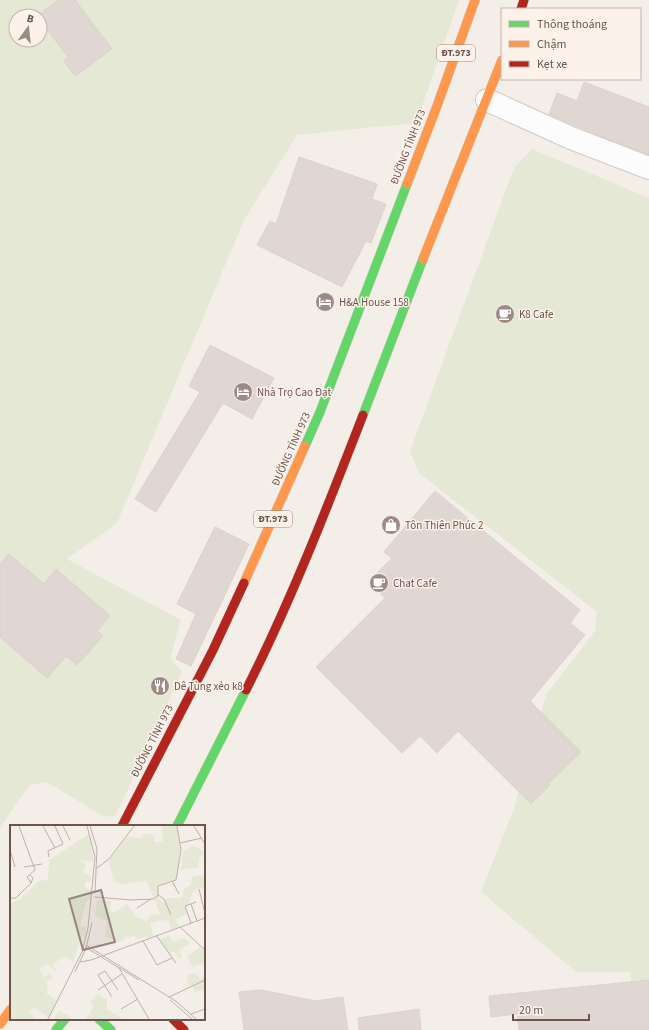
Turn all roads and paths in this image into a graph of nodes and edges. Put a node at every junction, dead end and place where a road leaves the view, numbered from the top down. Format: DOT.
graph roads {
  1 [pos="475,0"];
  2 [pos="501,63"];
  3 [pos="487,100"];
  4 [pos="649,168"];
  5 [pos="184,812"];
  6 [pos="123,825"];
  7 [pos="178,825"];
  8 [pos="184,825"];
  9 [pos="10,1010"];
  10 [pos="64,1020"];
  11 [pos="100,1020"];
  12 [pos="174,1020"];
  13 [pos="0,1024"];
  14 [pos="56,1030"];
  15 [pos="111,1030"];
  16 [pos="184,1030"];
  1 -- 6 [label="main road, ĐƯỜNG TỈNH 973 / ĐT.973"];
  2 -- 3 [label="main road"];
  3 -- 4 [label="street"];
  3 -- 5 [label="main road"];
  5 -- 7 [label="main road"];
  5 -- 8 [label="main road"];
  9 -- 13 [label="main road"];
  10 -- 14 [label="main road"];
  11 -- 15 [label="main road"];
  12 -- 16 [label="main road"];
}
